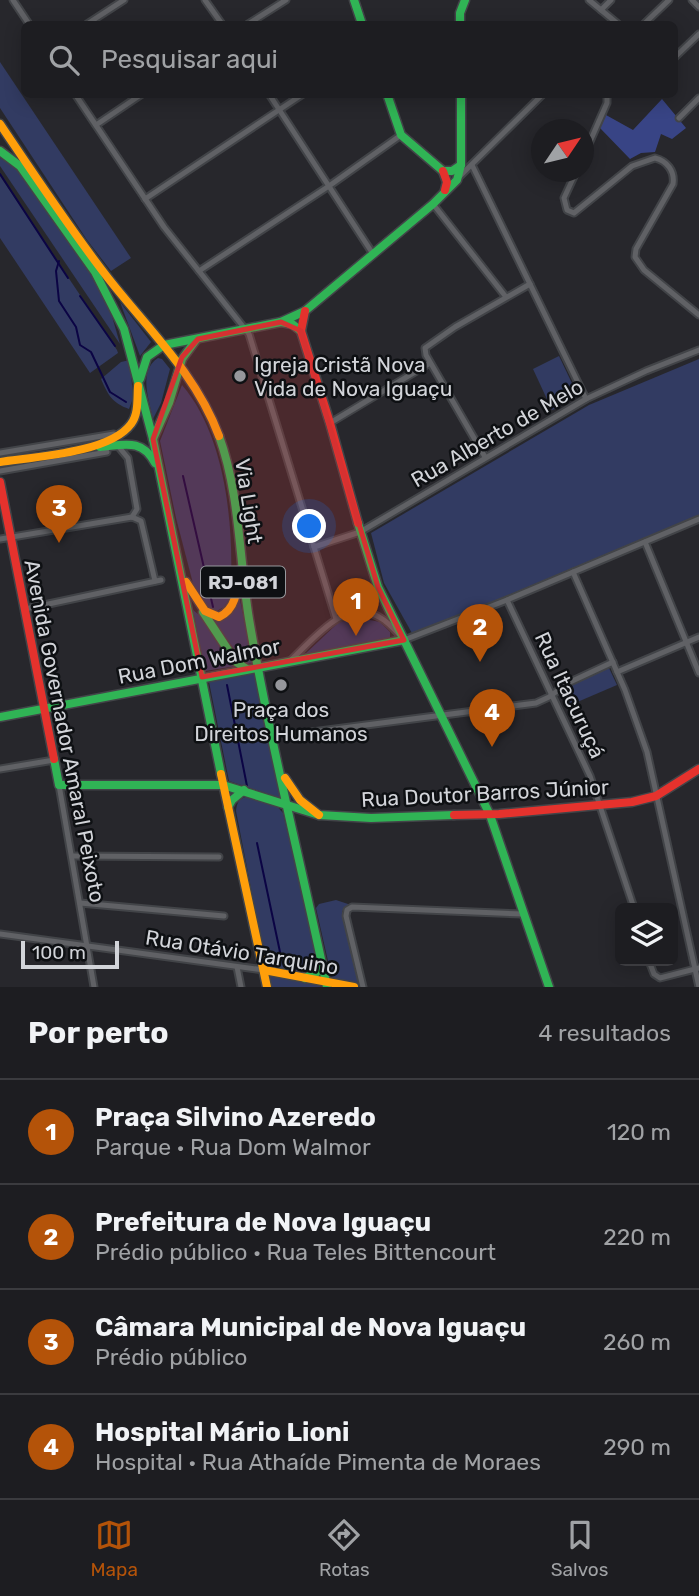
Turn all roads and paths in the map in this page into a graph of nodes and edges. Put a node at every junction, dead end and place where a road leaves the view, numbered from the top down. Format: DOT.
graph roads {
  1 [pos="13,0"];
  2 [pos="124,0"];
  3 [pos="205,0"];
  4 [pos="286,0"];
  5 [pos="354,0"];
  6 [pos="465,0"];
  7 [pos="589,0"];
  8 [pos="611,0"];
  9 [pos="669,0"];
  10 [pos="692,0"];
  11 [pos="699,7"];
  12 [pos="601,10"];
  13 [pos="27,21"];
  14 [pos="92,21"];
  15 [pos="220,21"];
  16 [pos="253,21"];
  17 [pos="361,21"];
  18 [pos="460,21"];
  19 [pos="612,21"];
  20 [pos="648,21"];
  21 [pos="699,34"];
  22 [pos="678,54"];
  23 [pos="78,98"];
  24 [pos="136,98"];
  25 [pos="272,98"];
  26 [pos="297,98"];
  27 [pos="388,98"];
  28 [pos="461,98"];
  29 [pos="539,98"];
  30 [pos="607,98"];
  31 [pos="699,98"];
  32 [pos="279,110"];
  33 [pos="679,118"];
  34 [pos="96,125"];
  35 [pos="2,127"];
  36 [pos="594,131"];
  37 [pos="401,135"];
  38 [pos="0,142"];
  39 [pos="0,151"];
  40 [pos="461,165"];
  41 [pos="472,165"];
  42 [pos="443,171"];
  43 [pos="457,180"];
  44 [pos="572,182"];
  45 [pos="329,187"];
  46 [pos="442,195"];
  47 [pos="145,199"];
  48 [pos="433,204"];
  49 [pos="373,254"];
  50 [pos="199,271"];
  51 [pos="530,284"];
  52 [pos="506,297"];
  53 [pos="305,311"];
  54 [pos="698,313"];
  55 [pos="281,322"];
  56 [pos="246,329"];
  57 [pos="300,331"];
  58 [pos="198,339"];
  59 [pos="164,345"];
  60 [pos="699,350"];
  61 [pos="430,363"];
  62 [pos="179,366"];
  63 [pos="139,384"];
  64 [pos="586,399"];
  65 [pos="330,423"];
  66 [pos="120,438"];
  67 [pos="153,439"];
  68 [pos="107,452"];
  69 [pos="0,453"];
  70 [pos="485,457"];
  71 [pos="0,462"];
  72 [pos="158,468"];
  73 [pos="0,471"];
  74 [pos="0,482"];
  75 [pos="132,517"];
  76 [pos="699,519"];
  77 [pos="360,533"];
  78 [pos="11,537"];
  79 [pos="0,539"];
  80 [pos="645,542"];
  81 [pos="314,547"];
  82 [pos="175,550"];
  83 [pos="240,553"];
  84 [pos="573,572"];
  85 [pos="507,600"];
  86 [pos="198,605"];
  87 [pos="25,610"];
  88 [pos="336,619"];
  89 [pos="699,637"];
  90 [pos="687,642"];
  91 [pos="410,644"];
  92 [pos="290,661"];
  93 [pos="612,662"];
  94 [pos="258,667"];
  95 [pos="247,669"];
  96 [pos="617,672"];
  97 [pos="699,673"];
  98 [pos="202,677"];
  99 [pos="553,694"];
  100 [pos="44,708"];
  101 [pos="442,714"];
  102 [pos="0,717"];
  103 [pos="312,732"];
  104 [pos="54,760"];
  105 [pos="0,769"];
  106 [pos="280,769"];
  107 [pos="699,769"];
  108 [pos="59,785"];
  109 [pos="223,785"];
  110 [pos="244,790"];
  111 [pos="656,796"];
  112 [pos="601,805"];
  113 [pos="228,807"];
  114 [pos="286,808"];
  115 [pos="319,815"];
  116 [pos="490,815"];
  117 [pos="72,856"];
  118 [pos="219,857"];
  119 [pos="80,903"];
  120 [pos="632,903"];
  121 [pos="523,914"];
  122 [pos="224,916"];
  123 [pos="0,934"];
  124 [pos="88,947"];
  125 [pos="321,960"];
  126 [pos="651,966"];
  127 [pos="237,967"];
  128 [pos="697,968"];
  129 [pos="264,970"];
  130 [pos="306,978"];
  131 [pos="326,985"];
  132 [pos="94,987"];
  133 [pos="241,987"];
  134 [pos="267,987"];
  135 [pos="354,987"];
  136 [pos="363,987"];
  137 [pos="548,987"];
  138 [pos="699,987"];
  1 -- 13 [label="street"];
  2 -- 14 [label="street"];
  3 -- 15 [label="street"];
  4 -- 16 [label="street"];
  5 -- 17 [label="main road"];
  6 -- 18 [label="main road"];
  7 -- 12 [label="street"];
  8 -- 12 [label="street"];
  9 -- 20 [label="street"];
  10 -- 11 [label="street"];
  12 -- 19 [label="street"];
  21 -- 22 [label="street"];
  23 -- 34 [label="street"];
  24 -- 34 [label="street"];
  25 -- 32 [label="street"];
  26 -- 32 [label="street"];
  27 -- 37 [label="main road"];
  28 -- 40 [label="main road"];
  29 -- 41 [label="street"];
  30 -- 36 [label="street"];
  31 -- 33 [label="street"];
  32 -- 45 [label="street"];
  32 -- 47 [label="street"];
  34 -- 47 [label="street"];
  35 -- 38 [label="main road"];
  35 -- 59 [label="main road, Via Light / RJ-081"];
  37 -- 42 [label="main road"];
  37 -- 45 [label="street"];
  39 -- 63 [label="main road, RJ-081"];
  40 -- 41 [label="street"];
  40 -- 42 [label="main road"];
  40 -- 43 [label="main road"];
  41 -- 43 [label="street"];
  41 -- 51 [label="street"];
  42 -- 46 [label="main road"];
  43 -- 46 [label="main road"];
  44 -- 54 [label="street"];
  45 -- 49 [label="street"];
  45 -- 50 [label="street"];
  46 -- 48 [label="main road"];
  47 -- 50 [label="street"];
  48 -- 49 [label="main road"];
  48 -- 52 [label="street"];
  49 -- 53 [label="main road"];
  50 -- 56 [label="street"];
  51 -- 52 [label="street"];
  51 -- 64 [label="street"];
  52 -- 61 [label="street"];
  53 -- 55 [label="main road"];
  53 -- 57 [label="main road"];
  55 -- 56 [label="main road"];
  55 -- 57 [label="main road"];
  56 -- 58 [label="main road"];
  56 -- 81 [label="street"];
  57 -- 65 [label="main road"];
  58 -- 59 [label="main road"];
  58 -- 62 [label="main road"];
  59 -- 62 [label="main road, Via Light / RJ-081"];
  59 -- 63 [label="main road"];
  60 -- 64 [label="street, Rua Alberto de Melo"];
  61 -- 65 [label="street"];
  61 -- 70 [label="street"];
  62 -- 67 [label="main road"];
  62 -- 83 [label="main road, Via Light / RJ-081"];
  63 -- 66 [label="main road"];
  63 -- 67 [label="main road, RJ-081"];
  64 -- 70 [label="street, Rua Alberto de Melo"];
  65 -- 77 [label="main road"];
  66 -- 69 [label="street"];
  66 -- 71 [label="main road"];
  66 -- 72 [label="main road"];
  66 -- 75 [label="street"];
  67 -- 72 [label="main road, RJ-081"];
  68 -- 73 [label="street"];
  70 -- 77 [label="street, Rua Alberto de Melo"];
  72 -- 82 [label="main road, RJ-081"];
  74 -- 78 [label="main road, Avenida Governador Amaral Peixoto"];
  75 -- 78 [label="street"];
  75 -- 87 [label="street"];
  76 -- 80 [label="street"];
  77 -- 81 [label="street, Rua Alberto de Melo"];
  77 -- 91 [label="main road"];
  78 -- 79 [label="street"];
  78 -- 87 [label="main road, Avenida Governador Amaral Peixoto"];
  80 -- 84 [label="street"];
  80 -- 90 [label="street"];
  81 -- 88 [label="street"];
  82 -- 86 [label="main road"];
  82 -- 98 [label="main road, RJ-081"];
  83 -- 86 [label="main road"];
  83 -- 94 [label="main road, Via Light / RJ-081"];
  84 -- 85 [label="street"];
  84 -- 93 [label="street"];
  85 -- 91 [label="street"];
  85 -- 99 [label="street, Rua Itacuruçá"];
  86 -- 95 [label="main road"];
  87 -- 100 [label="main road, Avenida Governador Amaral Peixoto"];
  88 -- 91 [label="street"];
  88 -- 92 [label="street"];
  89 -- 90 [label="street"];
  90 -- 96 [label="street"];
  90 -- 97 [label="street"];
  91 -- 92 [label="main road, Rua Dom Walmor"];
  91 -- 101 [label="main road"];
  92 -- 94 [label="main road, Rua Dom Walmor"];
  93 -- 96 [label="street"];
  93 -- 99 [label="street"];
  94 -- 95 [label="main road, Rua Dom Walmor"];
  94 -- 106 [label="main road, Via Light / RJ-081"];
  95 -- 98 [label="main road, Rua Dom Walmor"];
  96 -- 111 [label="street"];
  98 -- 100 [label="main road, Rua Dom Walmor"];
  98 -- 109 [label="main road, RJ-081"];
  99 -- 101 [label="street"];
  99 -- 112 [label="street, Rua Itacuruçá"];
  100 -- 102 [label="main road, Rua Dom Walmor"];
  100 -- 104 [label="main road, Avenida Governador Amaral Peixoto"];
  101 -- 103 [label="street"];
  101 -- 116 [label="main road"];
  104 -- 105 [label="street"];
  104 -- 108 [label="main road, Avenida Governador Amaral Peixoto"];
  106 -- 114 [label="main road, Via Light / RJ-081"];
  106 -- 115 [label="main road"];
  107 -- 111 [label="main road, Rua Doutor Barros Júnior"];
  108 -- 109 [label="main road, Rua Doutor Barros Júnior"];
  108 -- 117 [label="street, Avenida Governador Amaral Peixoto"];
  109 -- 110 [label="main road, Rua Doutor Barros Júnior"];
  109 -- 113 [label="main road, RJ-081"];
  110 -- 113 [label="main road"];
  110 -- 114 [label="main road, Rua Doutor Barros Júnior"];
  111 -- 112 [label="main road, Rua Doutor Barros Júnior"];
  111 -- 128 [label="street"];
  112 -- 116 [label="main road, Rua Doutor Barros Júnior"];
  112 -- 120 [label="street, Rua Itacuruçá"];
  113 -- 129 [label="main road, RJ-081"];
  114 -- 115 [label="main road, Rua Doutor Barros Júnior"];
  114 -- 125 [label="main road, Via Light / RJ-081"];
  115 -- 116 [label="main road, Rua Doutor Barros Júnior"];
  116 -- 121 [label="main road"];
  117 -- 118 [label="street"];
  117 -- 119 [label="street, Avenida Governador Amaral Peixoto"];
  119 -- 122 [label="street"];
  119 -- 124 [label="street, Avenida Governador Amaral Peixoto"];
  121 -- 136 [label="street"];
  121 -- 137 [label="main road"];
  123 -- 124 [label="street, Rua Otávio Tarquino"];
  124 -- 127 [label="street, Rua Otávio Tarquino"];
  124 -- 132 [label="street, Avenida Governador Amaral Peixoto"];
  125 -- 130 [label="main road"];
  125 -- 131 [label="main road, Via Light / RJ-081"];
  126 -- 128 [label="street"];
  127 -- 129 [label="street, Rua Otávio Tarquino"];
  127 -- 133 [label="street"];
  128 -- 138 [label="street"];
  129 -- 130 [label="main road, Rua Otávio Tarquino"];
  129 -- 134 [label="main road, RJ-081"];
  130 -- 131 [label="main road, Rua Otávio Tarquino"];
  131 -- 135 [label="main road, Rua Otávio Tarquino"];
}
